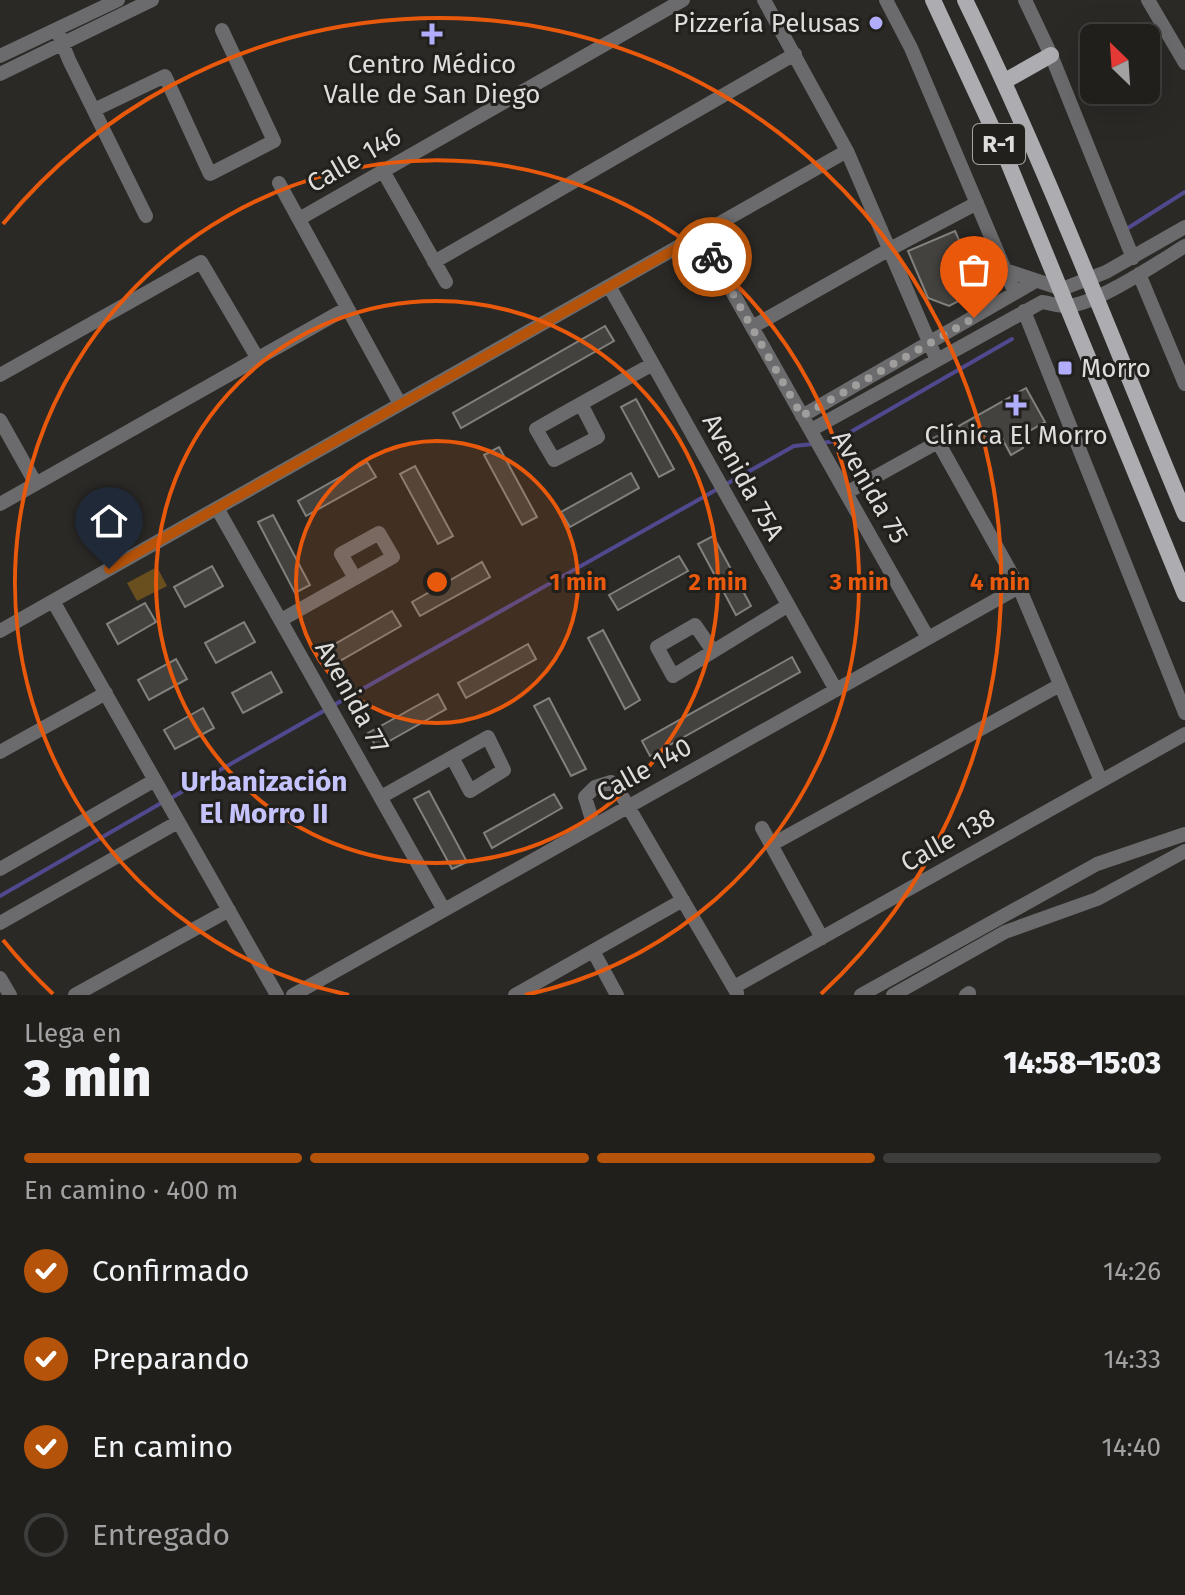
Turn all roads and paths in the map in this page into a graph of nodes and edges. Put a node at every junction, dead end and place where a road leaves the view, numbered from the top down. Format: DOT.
graph roads {
  1 [pos="118,0"];
  2 [pos="152,0"];
  3 [pos="683,0"];
  4 [pos="764,0"];
  5 [pos="886,0"];
  6 [pos="933,0"];
  7 [pos="965,0"];
  8 [pos="1025,0"];
  9 [pos="1148,0"];
  10 [pos="57,30"];
  11 [pos="222,30"];
  12 [pos="62,45"];
  13 [pos="795,54"];
  14 [pos="1051,55"];
  15 [pos="0,56"];
  16 [pos="1185,63"];
  17 [pos="0,74"];
  18 [pos="1005,81"];
  19 [pos="94,110"];
  20 [pos="847,151"];
  21 [pos="383,171"];
  22 [pos="279,183"];
  23 [pos="977,203"];
  24 [pos="146,216"];
  25 [pos="299,219"];
  26 [pos="1185,227"];
  27 [pos="700,235"];
  28 [pos="1185,246"];
  29 [pos="890,249"];
  30 [pos="1133,258"];
  31 [pos="434,262"];
  32 [pos="1005,270"];
  33 [pos="1139,274"];
  34 [pos="1090,279"];
  35 [pos="446,282"];
  36 [pos="1034,282"];
  37 [pos="609,286"];
  38 [pos="1062,289"];
  39 [pos="1014,291"];
  40 [pos="1097,296"];
  41 [pos="1068,306"];
  42 [pos="347,308"];
  43 [pos="1024,311"];
  44 [pos="752,327"];
  45 [pos="930,343"];
  46 [pos="936,358"];
  47 [pos="258,359"];
  48 [pos="653,364"];
  49 [pos="0,375"];
  50 [pos="1185,384"];
  51 [pos="400,404"];
  52 [pos="581,404"];
  53 [pos="802,416"];
  54 [pos="0,420"];
  55 [pos="815,438"];
  56 [pos="1178,478"];
  57 [pos="36,484"];
  58 [pos="846,493"];
  59 [pos="0,504"];
  60 [pos="217,508"];
  61 [pos="1185,514"];
  62 [pos="355,578"];
  63 [pos="1019,587"];
  64 [pos="1185,594"];
  65 [pos="53,601"];
  66 [pos="787,606"];
  67 [pos="281,620"];
  68 [pos="0,631"];
  69 [pos="928,638"];
  70 [pos="713,651"];
  71 [pos="1060,685"];
  72 [pos="836,690"];
  73 [pos="106,693"];
  74 [pos="1185,713"];
  75 [pos="1185,734"];
  76 [pos="0,752"];
  77 [pos="452,757"];
  78 [pos="1101,781"];
  79 [pos="158,786"];
  80 [pos="381,797"];
  81 [pos="628,806"];
  82 [pos="178,822"];
  83 [pos="594,826"];
  84 [pos="762,828"];
  85 [pos="1185,834"];
  86 [pos="771,845"];
  87 [pos="1185,851"];
  88 [pos="0,869"];
  89 [pos="1047,890"];
  90 [pos="683,900"];
  91 [pos="229,910"];
  92 [pos="444,910"];
  93 [pos="1058,914"];
  94 [pos="0,923"];
  95 [pos="822,938"];
  96 [pos="593,951"];
  97 [pos="0,978"];
  98 [pos="891,978"];
  99 [pos="736,991"];
  100 [pos="897,994"];
  101 [pos="10,995"];
  102 [pos="75,995"];
  103 [pos="277,995"];
  104 [pos="293,995"];
  105 [pos="515,995"];
  106 [pos="617,995"];
  107 [pos="861,995"];
  1 -- 10 [label="street"];
  2 -- 12 [label="street"];
  3 -- 21 [label="street, Calle 146"];
  4 -- 13 [label="street"];
  5 -- 23 [label="street"];
  6 -- 38 [label="main road, R-1"];
  7 -- 18 [label="main road, R-1"];
  8 -- 14 [label="street"];
  9 -- 16 [label="street"];
  10 -- 12 [label="street"];
  10 -- 15 [label="street"];
  11 -- 19 [label="street"];
  12 -- 17 [label="street"];
  12 -- 19 [label="street"];
  13 -- 20 [label="street"];
  13 -- 31 [label="street"];
  14 -- 18 [label="main road"];
  14 -- 30 [label="street"];
  18 -- 34 [label="main road, R-1"];
  19 -- 24 [label="street"];
  20 -- 27 [label="street"];
  20 -- 29 [label="street"];
  21 -- 25 [label="street, Calle 146"];
  21 -- 31 [label="street"];
  22 -- 25 [label="street"];
  23 -- 29 [label="street"];
  23 -- 32 [label="street"];
  25 -- 42 [label="street"];
  26 -- 30 [label="street"];
  27 -- 37 [label="street"];
  27 -- 44 [label="street, Avenida 75"];
  28 -- 33 [label="street"];
  29 -- 44 [label="street"];
  29 -- 45 [label="street"];
  30 -- 34 [label="street"];
  31 -- 35 [label="street"];
  32 -- 36 [label="street"];
  32 -- 39 [label="street"];
  33 -- 40 [label="street"];
  33 -- 50 [label="street"];
  34 -- 38 [label="street"];
  34 -- 40 [label="main road, R-1"];
  36 -- 38 [label="street"];
  36 -- 39 [label="street"];
  37 -- 48 [label="street, Avenida 75A"];
  37 -- 51 [label="street"];
  38 -- 41 [label="main road, R-1"];
  39 -- 45 [label="street"];
  40 -- 41 [label="street"];
  40 -- 56 [label="main road, R-1"];
  41 -- 43 [label="street"];
  41 -- 64 [label="main road, R-1"];
  42 -- 47 [label="street"];
  42 -- 51 [label="street"];
  43 -- 46 [label="street"];
  43 -- 74 [label="street"];
  44 -- 53 [label="street, Avenida 75"];
  45 -- 46 [label="street"];
  45 -- 53 [label="street"];
  46 -- 55 [label="street"];
  47 -- 49 [label="street"];
  47 -- 57 [label="street"];
  48 -- 52 [label="street"];
  48 -- 66 [label="street, Avenida 75A"];
  51 -- 60 [label="street"];
  53 -- 55 [label="street, Avenida 75"];
  54 -- 57 [label="street"];
  55 -- 58 [label="street, Avenida 75"];
  56 -- 61 [label="main road, R-1"];
  57 -- 59 [label="street"];
  58 -- 63 [label="street"];
  58 -- 69 [label="street, Avenida 75"];
  60 -- 65 [label="street"];
  60 -- 67 [label="street, Avenida 77"];
  62 -- 67 [label="street"];
  63 -- 69 [label="street, Calle 140"];
  63 -- 71 [label="street"];
  65 -- 68 [label="street"];
  65 -- 73 [label="street"];
  66 -- 70 [label="street"];
  66 -- 72 [label="street, Avenida 75A"];
  67 -- 80 [label="street, Avenida 77"];
  69 -- 72 [label="street, Calle 140"];
  71 -- 78 [label="street"];
  71 -- 86 [label="street"];
  72 -- 81 [label="street, Calle 140"];
  73 -- 76 [label="street"];
  73 -- 79 [label="street"];
  75 -- 78 [label="street, Calle 138"];
  77 -- 80 [label="street"];
  78 -- 95 [label="street, Calle 138"];
  79 -- 82 [label="street"];
  79 -- 88 [label="street"];
  80 -- 92 [label="street, Avenida 77"];
  81 -- 83 [label="street, Calle 140"];
  81 -- 83 [label="street"];
  81 -- 90 [label="street"];
  82 -- 91 [label="street"];
  82 -- 94 [label="street"];
  83 -- 92 [label="street, Calle 140"];
  84 -- 86 [label="street"];
  85 -- 89 [label="street"];
  86 -- 95 [label="street"];
  87 -- 93 [label="street"];
  89 -- 93 [label="street"];
  89 -- 98 [label="street"];
  90 -- 96 [label="street"];
  90 -- 99 [label="street"];
  91 -- 102 [label="street"];
  91 -- 103 [label="street"];
  92 -- 104 [label="street, Calle 140"];
  93 -- 100 [label="street"];
  95 -- 99 [label="street, Calle 138"];
  96 -- 105 [label="street"];
  96 -- 106 [label="street"];
  97 -- 101 [label="street"];
  98 -- 100 [label="street"];
  98 -- 107 [label="street"];
}
